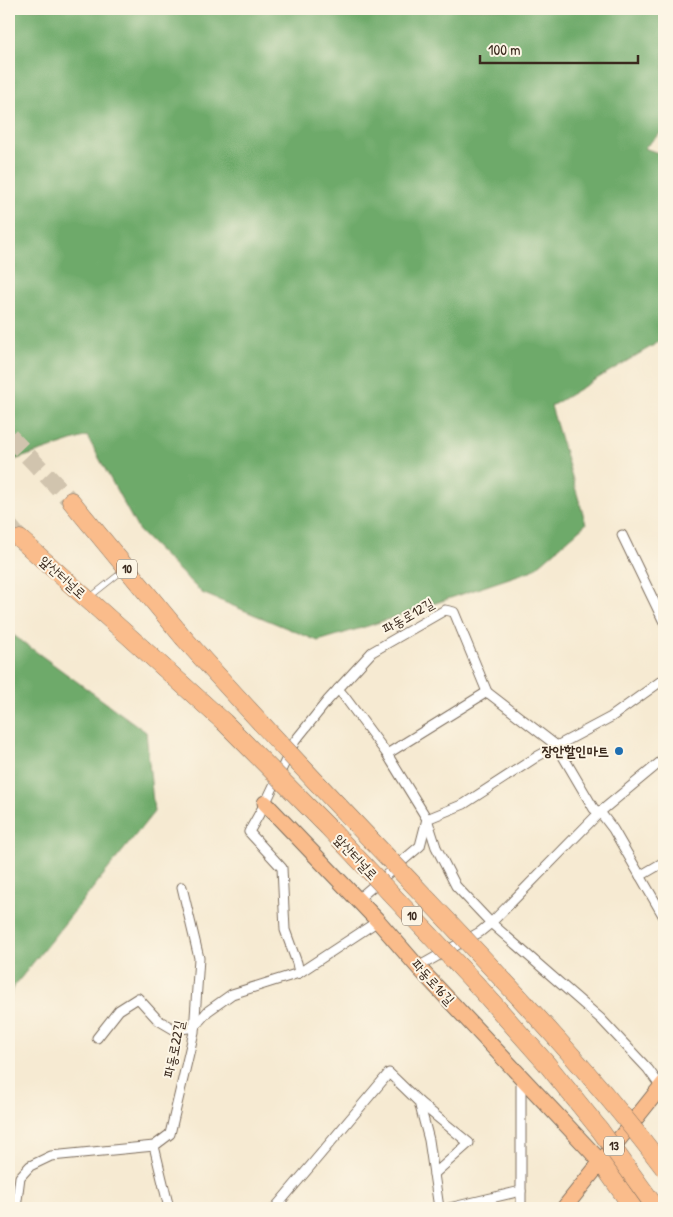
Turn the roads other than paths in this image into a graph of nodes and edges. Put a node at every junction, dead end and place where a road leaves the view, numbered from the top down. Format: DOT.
graph roads {
  1 [pos="71,501"];
  2 [pos="622,535"];
  3 [pos="20,538"];
  4 [pos="126,568"];
  5 [pos="87,599"];
  6 [pos="664,622"];
  7 [pos="664,679"];
  8 [pos="338,689"];
  9 [pos="487,692"];
  10 [pos="557,746"];
  11 [pos="387,754"];
  12 [pos="664,759"];
  13 [pos="265,803"];
  14 [pos="600,812"];
  15 [pos="427,819"];
  16 [pos="664,862"];
  17 [pos="640,876"];
  18 [pos="182,887"];
  19 [pos="664,917"];
  20 [pos="378,921"];
  21 [pos="491,923"];
  22 [pos="418,966"];
  23 [pos="299,973"];
  24 [pos="194,1027"];
  25 [pos="96,1038"];
  26 [pos="519,1074"];
  27 [pos="662,1085"];
  28 [pos="420,1102"];
  29 [pos="640,1136"];
  30 [pos="154,1146"];
  31 [pos="664,1160"];
  32 [pos="601,1162"];
  33 [pos="664,1168"];
  34 [pos="434,1174"];
  35 [pos="521,1192"];
  36 [pos="16,1208"];
  37 [pos="169,1208"];
  38 [pos="275,1208"];
  39 [pos="438,1208"];
  40 [pos="449,1208"];
  41 [pos="521,1208"];
  42 [pos="564,1208"];
  43 [pos="634,1208"];
  44 [pos="656,1208"];
  1 -- 4 [label="highway, 앞산터널로 / 10"];
  2 -- 6 [label="street"];
  3 -- 5 [label="highway, 앞산터널로 / 10"];
  4 -- 5 [label="lane"];
  4 -- 29 [label="highway, 앞산터널로 / 10, bridge"];
  5 -- 44 [label="highway, 앞산터널로 / 10, bridge"];
  7 -- 10 [label="street"];
  8 -- 9 [label="street, 파동로12길"];
  8 -- 11 [label="street"];
  8 -- 13 [label="street, 파동로12길"];
  9 -- 10 [label="street, 파동로12길"];
  9 -- 11 [label="street"];
  10 -- 14 [label="street, 파동로12길"];
  10 -- 15 [label="street"];
  11 -- 15 [label="street"];
  12 -- 14 [label="street"];
  13 -- 20 [label="main road"];
  13 -- 23 [label="street, 파동로12길"];
  14 -- 17 [label="street, 파동로12길"];
  14 -- 21 [label="street"];
  15 -- 20 [label="street"];
  15 -- 21 [label="street"];
  16 -- 17 [label="street"];
  17 -- 19 [label="street, 파동로12길"];
  18 -- 24 [label="street, 파동로22길"];
  20 -- 22 [label="street"];
  20 -- 23 [label="street"];
  21 -- 22 [label="street"];
  21 -- 27 [label="street"];
  22 -- 26 [label="main road, 파동로16길"];
  23 -- 24 [label="street"];
  24 -- 25 [label="street"];
  24 -- 30 [label="street, 파동로22길"];
  26 -- 32 [label="main road, 파동로16길"];
  26 -- 35 [label="street"];
  27 -- 32 [label="main road, 13"];
  28 -- 34 [label="street"];
  28 -- 34 [label="street"];
  28 -- 38 [label="street"];
  29 -- 31 [label="highway, bridge"];
  29 -- 33 [label="highway, 앞산터널로 / 10, bridge"];
  30 -- 36 [label="street"];
  30 -- 37 [label="street"];
  32 -- 42 [label="main road, 13"];
  32 -- 43 [label="highway"];
  34 -- 39 [label="street"];
  35 -- 40 [label="street"];
  35 -- 41 [label="street"];
}
